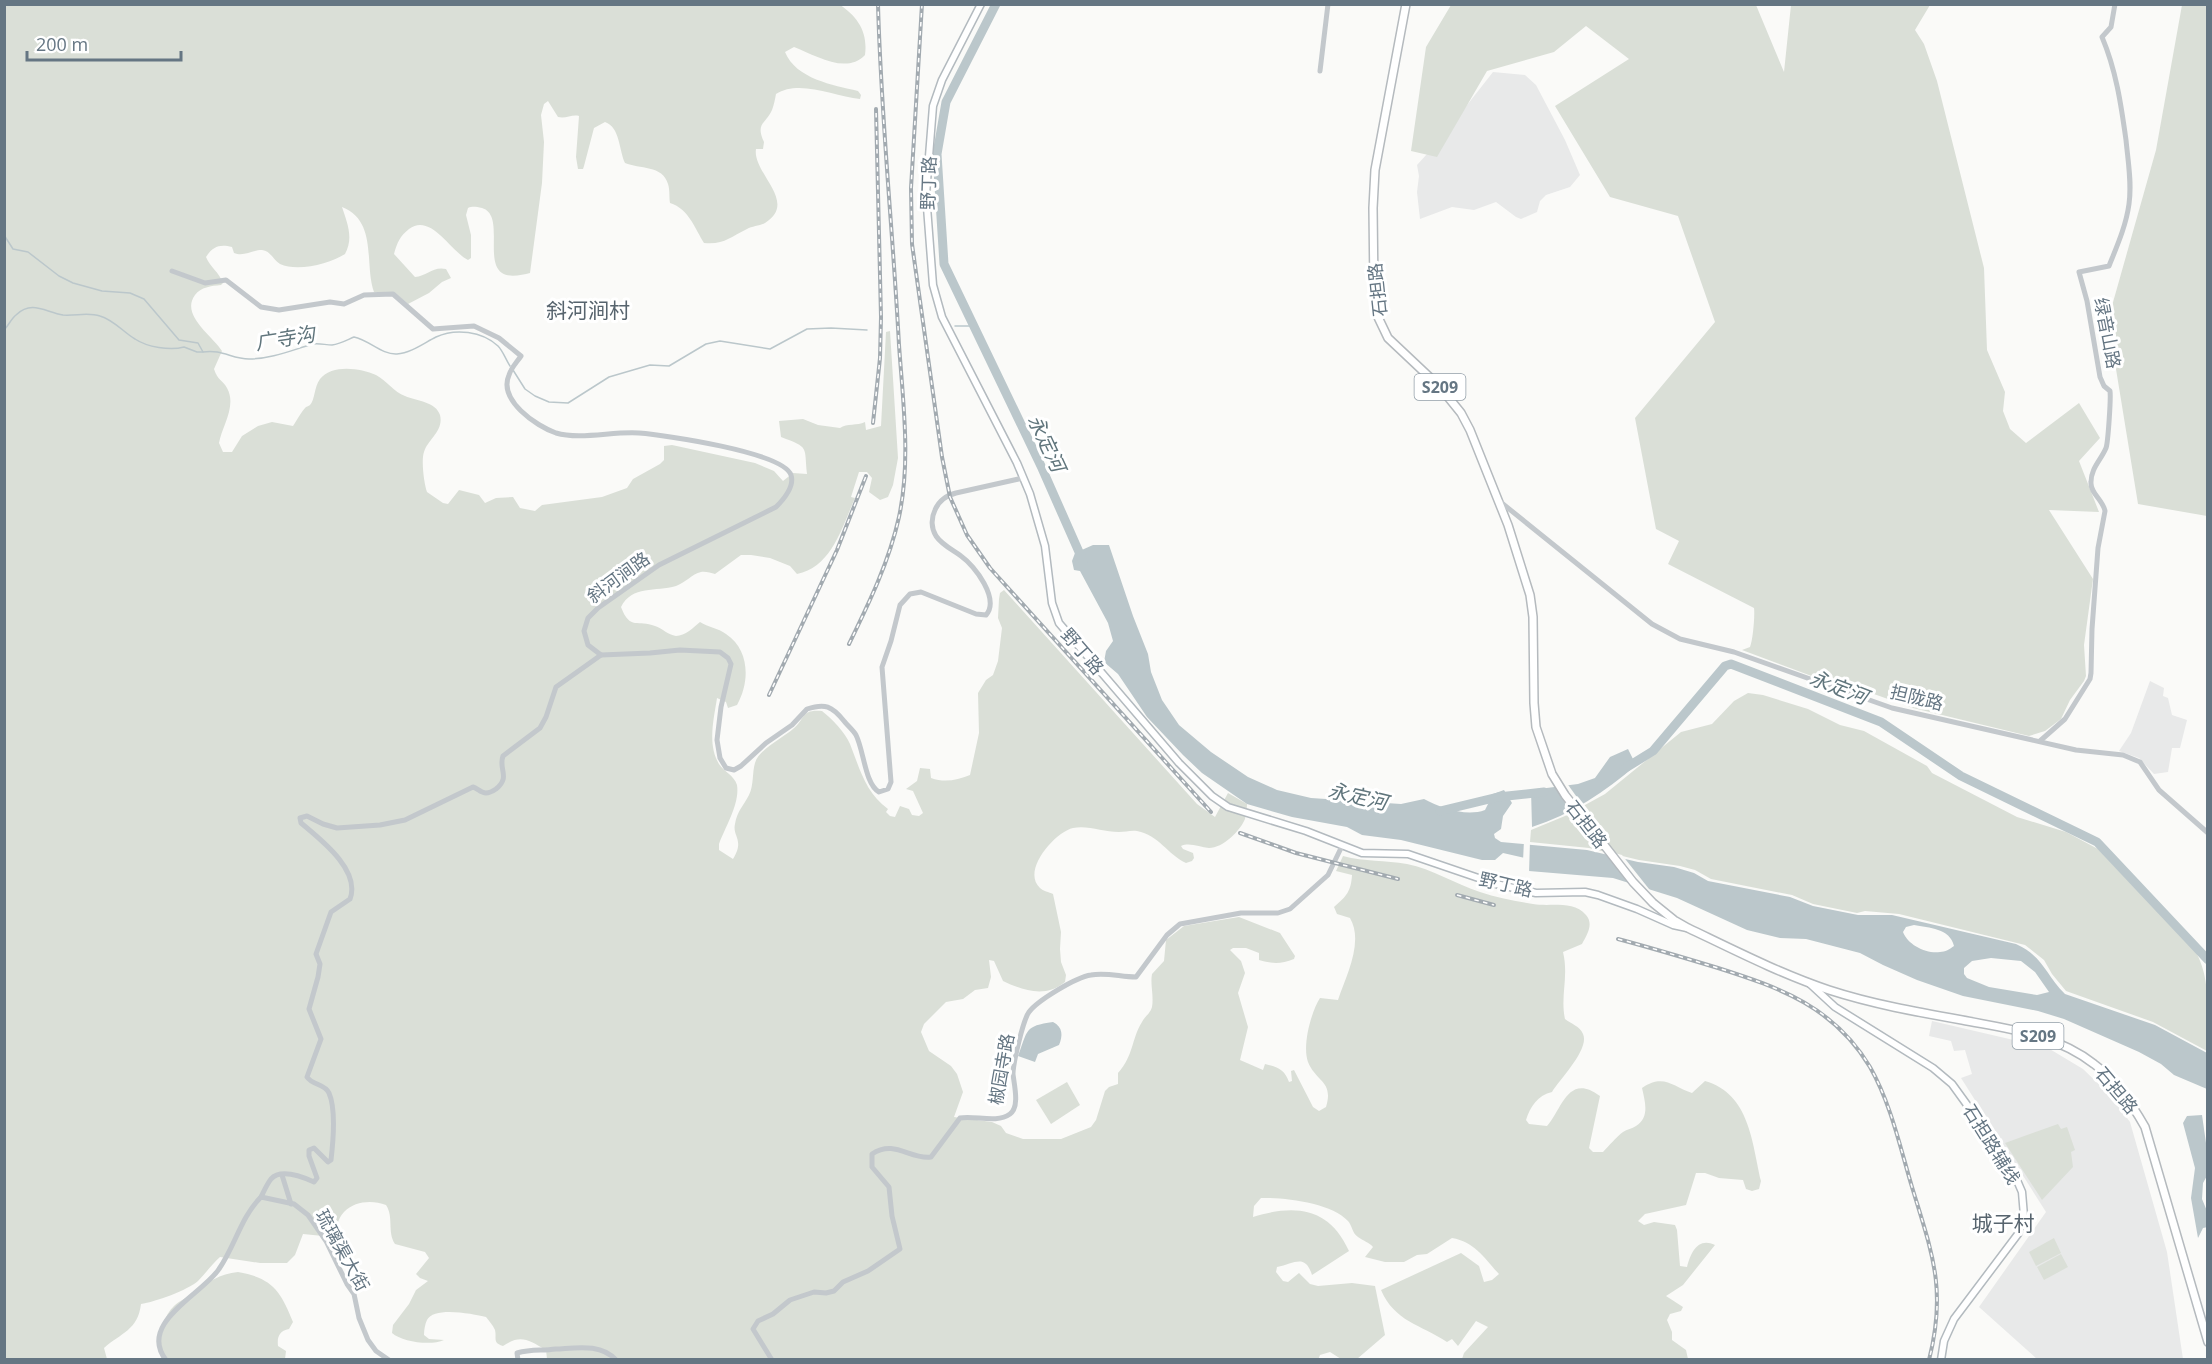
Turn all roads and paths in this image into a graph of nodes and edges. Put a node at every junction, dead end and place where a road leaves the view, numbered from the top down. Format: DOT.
graph roads {
  1 [pos="981,4"];
  2 [pos="1328,4"];
  3 [pos="1406,4"];
  4 [pos="2115,4"];
  5 [pos="1320,71"];
  6 [pos="172,271"];
  7 [pos="1023,478"];
  8 [pos="1497,499"];
  9 [pos="601,655"];
  10 [pos="2040,741"];
  11 [pos="2208,833"];
  12 [pos="1342,846"];
  13 [pos="1688,928"];
  14 [pos="1808,982"];
  15 [pos="282,1175"];
  16 [pos="261,1197"];
  17 [pos="291,1204"];
  18 [pos="2208,1342"];
  19 [pos="166,1359"];
  20 [pos="388,1359"];
  21 [pos="518,1359"];
  22 [pos="616,1359"];
  23 [pos="772,1359"];
  24 [pos="1941,1359"];
  1 -- 7 [label="main road, 野丁路"];
  2 -- 5 [label="street"];
  3 -- 8 [label="main road, 石担路 / S209"];
  4 -- 10 [label="street, 绿音山路"];
  6 -- 9 [label="street, 斜河涧路"];
  7 -- 9 [label="street"];
  7 -- 12 [label="main road, 野丁路"];
  8 -- 10 [label="street, 担陇路"];
  8 -- 13 [label="main road, 石担路 / S209"];
  9 -- 15 [label="street"];
  10 -- 11 [label="street, 担陇路"];
  12 -- 13 [label="main road, 野丁路"];
  12 -- 23 [label="street, 椒园寺路"];
  13 -- 14 [label="main road, 石担路 / S209"];
  14 -- 18 [label="main road, 石担路 / S209"];
  14 -- 24 [label="main road, 石担路辅线"];
  15 -- 16 [label="street"];
  15 -- 17 [label="street"];
  16 -- 17 [label="street, 琉璃渠大街"];
  16 -- 19 [label="street"];
  17 -- 20 [label="street, 琉璃渠大街"];
  21 -- 22 [label="street"];
}
